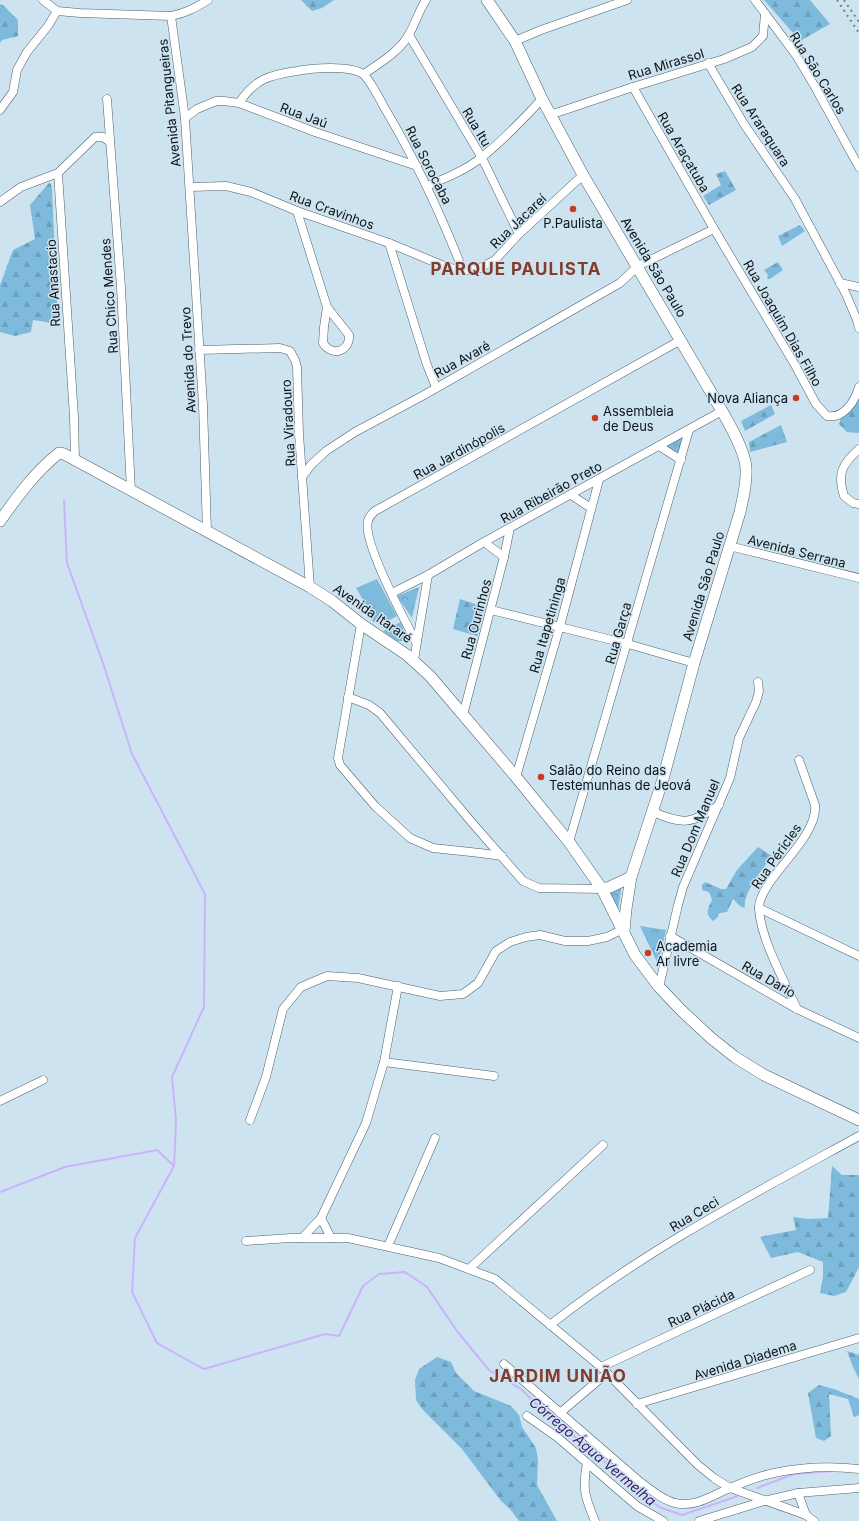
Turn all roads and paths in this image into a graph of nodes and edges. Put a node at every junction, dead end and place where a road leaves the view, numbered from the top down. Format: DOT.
graph roads {
  1 [pos="43,0"];
  2 [pos="208,0"];
  3 [pos="426,0"];
  4 [pos="488,0"];
  5 [pos="627,0"];
  6 [pos="755,0"];
  7 [pos="57,11"];
  8 [pos="765,14"];
  9 [pos="171,16"];
  10 [pos="409,35"];
  11 [pos="515,41"];
  12 [pos="708,63"];
  13 [pos="364,74"];
  14 [pos="633,87"];
  15 [pos="107,99"];
  16 [pos="542,99"];
  17 [pos="238,103"];
  18 [pos="0,110"];
  19 [pos="550,115"];
  20 [pos="185,118"];
  21 [pos="110,142"];
  22 [pos="482,158"];
  23 [pos="417,166"];
  24 [pos="859,167"];
  25 [pos="58,173"];
  26 [pos="583,175"];
  27 [pos="427,186"];
  28 [pos="190,187"];
  29 [pos="0,202"];
  30 [pos="297,211"];
  31 [pos="714,229"];
  32 [pos="519,234"];
  33 [pos="388,243"];
  34 [pos="638,266"];
  35 [pos="463,271"];
  36 [pos="840,283"];
  37 [pos="859,287"];
  38 [pos="327,307"];
  39 [pos="859,328"];
  40 [pos="681,340"];
  41 [pos="199,350"];
  42 [pos="436,387"];
  43 [pos="859,387"];
  44 [pos="722,411"];
  45 [pos="689,430"];
  46 [pos="659,446"];
  47 [pos="859,449"];
  48 [pos="75,460"];
  49 [pos="680,460"];
  50 [pos="302,477"];
  51 [pos="599,480"];
  52 [pos="131,491"];
  53 [pos="571,495"];
  54 [pos="859,504"];
  55 [pos="591,508"];
  56 [pos="0,522"];
  57 [pos="510,528"];
  58 [pos="207,531"];
  59 [pos="484,542"];
  60 [pos="729,546"];
  61 [pos="504,557"];
  62 [pos="428,575"];
  63 [pos="859,578"];
  64 [pos="310,587"];
  65 [pos="392,594"];
  66 [pos="491,610"];
  67 [pos="361,624"];
  68 [pos="560,626"];
  69 [pos="416,642"];
  70 [pos="628,644"];
  71 [pos="414,660"];
  72 [pos="694,663"];
  73 [pos="758,682"];
  74 [pos="348,696"];
  75 [pos="463,715"];
  76 [pos="799,760"];
  77 [pos="516,777"];
  78 [pos="719,805"];
  79 [pos="652,812"];
  80 [pos="569,842"];
  81 [pos="502,856"];
  82 [pos="631,877"];
  83 [pos="602,889"];
  84 [pos="759,908"];
  85 [pos="624,930"];
  86 [pos="670,936"];
  87 [pos="859,956"];
  88 [pos="398,986"];
  89 [pos="659,987"];
  90 [pos="797,1009"];
  91 [pos="859,1038"];
  92 [pos="384,1062"];
  93 [pos="494,1076"];
  94 [pos="43,1080"];
  95 [pos="0,1101"];
  96 [pos="250,1120"];
  97 [pos="859,1120"];
  98 [pos="859,1136"];
  99 [pos="435,1138"];
  100 [pos="603,1145"];
  101 [pos="321,1218"];
  102 [pos="302,1238"];
  103 [pos="331,1238"];
  104 [pos="246,1241"];
  105 [pos="388,1246"];
  106 [pos="469,1269"];
  107 [pos="810,1270"];
  108 [pos="550,1326"];
  109 [pos="859,1338"];
  110 [pos="504,1364"];
  111 [pos="601,1367"];
  112 [pos="607,1373"];
  113 [pos="637,1404"];
  114 [pos="560,1413"];
  115 [pos="527,1416"];
  116 [pos="587,1463"];
  117 [pos="859,1469"];
  118 [pos="730,1488"];
  119 [pos="859,1488"];
  120 [pos="798,1493"];
  121 [pos="764,1501"];
  122 [pos="806,1515"];
  123 [pos="595,1521"];
  124 [pos="663,1521"];
  125 [pos="699,1521"];
  126 [pos="814,1521"];
  1 -- 7 [label="street"];
  2 -- 9 [label="street"];
  3 -- 10 [label="street"];
  4 -- 11 [label="main road, Avenida São Paulo"];
  5 -- 11 [label="street"];
  6 -- 8 [label="street, Rua São Carlos"];
  7 -- 9 [label="street"];
  7 -- 18 [label="street"];
  8 -- 12 [label="street, Rua Mirassol"];
  8 -- 24 [label="street, Rua São Carlos"];
  9 -- 20 [label="street, Avenida Pitangueiras"];
  10 -- 13 [label="street"];
  10 -- 22 [label="street, Rua Itu"];
  11 -- 16 [label="main road, Avenida São Paulo"];
  12 -- 14 [label="street, Rua Mirassol"];
  12 -- 36 [label="street, Rua Araraquara"];
  13 -- 17 [label="street"];
  13 -- 23 [label="street, Rua Sorocaba"];
  14 -- 19 [label="street, Rua Mirassol"];
  14 -- 31 [label="street, Rua Araçatuba"];
  15 -- 21 [label="street, Rua Chico Mendes"];
  16 -- 19 [label="main road, Avenida São Paulo"];
  16 -- 22 [label="street"];
  17 -- 20 [label="street, Rua Jaú"];
  17 -- 23 [label="street, Rua Jaú"];
  19 -- 26 [label="main road, Avenida São Paulo"];
  20 -- 28 [label="street, Avenida Pitangueiras"];
  21 -- 25 [label="street"];
  21 -- 52 [label="street, Rua Chico Mendes"];
  22 -- 27 [label="street"];
  22 -- 32 [label="street, Rua Itu"];
  23 -- 27 [label="street, Rua Sorocaba"];
  25 -- 29 [label="street"];
  25 -- 48 [label="street, Rua Anastacio"];
  26 -- 32 [label="street, Rua Jacareí"];
  26 -- 34 [label="main road, Avenida São Paulo"];
  27 -- 35 [label="street, Rua Sorocaba"];
  28 -- 30 [label="street, Rua Cravinhos"];
  28 -- 41 [label="street, Avenida do Trevo"];
  30 -- 33 [label="street, Rua Cravinhos"];
  30 -- 38 [label="street"];
  31 -- 34 [label="street, Rua Avaré"];
  31 -- 43 [label="street, Rua Joaquim Dias Filho"];
  32 -- 35 [label="street, Rua Jacareí"];
  33 -- 35 [label="street, Rua Cravinhos"];
  33 -- 42 [label="street"];
  34 -- 40 [label="main road, Avenida São Paulo"];
  34 -- 42 [label="street, Rua Avaré"];
  36 -- 37 [label="street"];
  36 -- 39 [label="street, Rua Araraquara"];
  38 -- 38 [label="street"];
  40 -- 44 [label="main road, Avenida São Paulo"];
  40 -- 65 [label="street, Rua Jardinópolis"];
  41 -- 50 [label="street, Rua Viradouro"];
  41 -- 58 [label="street, Avenida do Trevo"];
  42 -- 50 [label="street, Rua Avaré"];
  44 -- 45 [label="street, Rua Ribeirão Preto"];
  44 -- 60 [label="main road, Avenida São Paulo"];
  45 -- 46 [label="street, Rua Ribeirão Preto"];
  45 -- 49 [label="street, Rua Garça"];
  46 -- 49 [label="street"];
  46 -- 51 [label="street, Rua Ribeirão Preto"];
  47 -- 54 [label="street"];
  48 -- 52 [label="main road, Avenida Itararé"];
  48 -- 56 [label="main road, Avenida Itararé"];
  49 -- 70 [label="street, Rua Garça"];
  50 -- 64 [label="street, Rua Viradouro"];
  51 -- 53 [label="street, Rua Ribeirão Preto"];
  51 -- 55 [label="street, Rua Itapetininga"];
  52 -- 58 [label="main road, Avenida Itararé"];
  53 -- 55 [label="street"];
  53 -- 57 [label="street, Rua Ribeirão Preto"];
  55 -- 68 [label="street, Rua Itapetininga"];
  57 -- 59 [label="street, Rua Ribeirão Preto"];
  57 -- 61 [label="street, Rua Ourinhos"];
  58 -- 64 [label="main road, Avenida Itararé"];
  59 -- 61 [label="street"];
  59 -- 62 [label="street, Rua Ribeirão Preto"];
  60 -- 63 [label="street, Avenida Serrana"];
  60 -- 72 [label="main road, Avenida São Paulo"];
  61 -- 66 [label="street, Rua Ourinhos"];
  62 -- 65 [label="street, Rua Ribeirão Preto"];
  62 -- 69 [label="street"];
  64 -- 67 [label="main road, Avenida Itararé"];
  65 -- 69 [label="street, Rua Jardinópolis"];
  66 -- 68 [label="street"];
  66 -- 75 [label="street, Rua Ourinhos"];
  67 -- 71 [label="main road, Avenida Itararé"];
  67 -- 74 [label="street"];
  68 -- 70 [label="street"];
  68 -- 77 [label="street, Rua Itapetininga"];
  69 -- 71 [label="street"];
  70 -- 72 [label="street"];
  70 -- 80 [label="street, Rua Garça"];
  71 -- 75 [label="main road, Avenida Itararé"];
  72 -- 79 [label="main road, Avenida São Paulo"];
  73 -- 78 [label="street, Rua Dom Manuel"];
  74 -- 81 [label="street"];
  74 -- 81 [label="street"];
  75 -- 77 [label="main road, Avenida Itararé"];
  76 -- 84 [label="street, Rua Péricles"];
  77 -- 80 [label="main road, Avenida Itararé"];
  78 -- 79 [label="street"];
  78 -- 86 [label="street, Rua Dom Manuel"];
  79 -- 82 [label="main road, Avenida São Paulo"];
  80 -- 83 [label="main road, Avenida Itararé"];
  81 -- 83 [label="street"];
  82 -- 83 [label="main road"];
  82 -- 85 [label="main road, Avenida São Paulo"];
  83 -- 85 [label="main road, Avenida Itararé"];
  84 -- 87 [label="street"];
  84 -- 90 [label="street, Rua Péricles"];
  85 -- 88 [label="street"];
  85 -- 89 [label="main road"];
  86 -- 89 [label="street, Rua Dom Manuel"];
  86 -- 90 [label="street, Rua Dario"];
  88 -- 92 [label="street"];
  88 -- 96 [label="street"];
  89 -- 97 [label="main road"];
  90 -- 91 [label="street, Rua Dario"];
  92 -- 93 [label="street"];
  92 -- 101 [label="street"];
  94 -- 95 [label="street"];
  98 -- 108 [label="street, Rua Ceci"];
  99 -- 105 [label="street"];
  100 -- 106 [label="street"];
  101 -- 102 [label="street"];
  101 -- 103 [label="street"];
  102 -- 103 [label="street"];
  102 -- 104 [label="street"];
  103 -- 105 [label="street"];
  105 -- 106 [label="street"];
  106 -- 108 [label="street"];
  107 -- 111 [label="street, Rua Plácida"];
  108 -- 111 [label="street"];
  109 -- 113 [label="street, Avenida Diadema"];
  110 -- 114 [label="street"];
  111 -- 112 [label="street"];
  112 -- 113 [label="street"];
  112 -- 114 [label="street"];
  113 -- 118 [label="street"];
  114 -- 118 [label="street"];
  115 -- 116 [label="street"];
  116 -- 123 [label="street"];
  116 -- 124 [label="street"];
  117 -- 118 [label="street"];
  118 -- 121 [label="street"];
  119 -- 120 [label="street"];
  120 -- 121 [label="street"];
  120 -- 122 [label="street"];
  121 -- 122 [label="street"];
  121 -- 125 [label="street"];
  122 -- 126 [label="street"];
}
